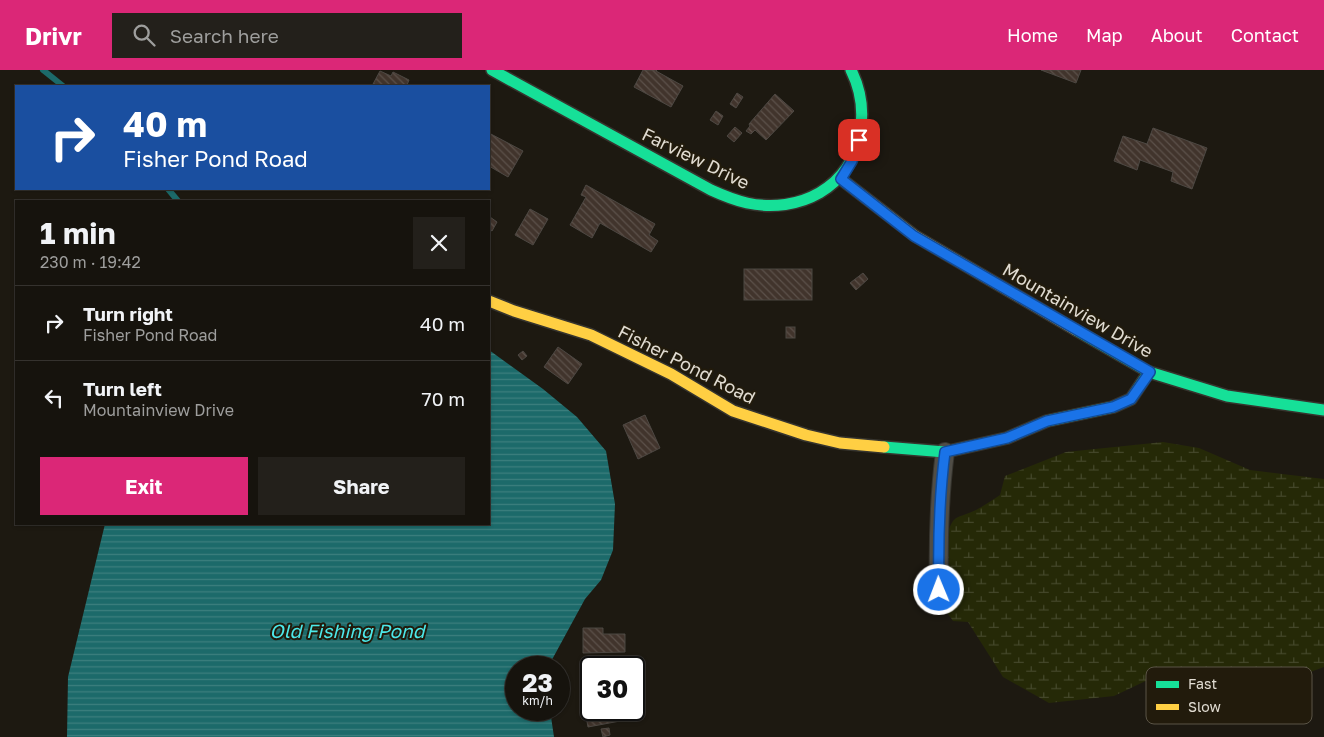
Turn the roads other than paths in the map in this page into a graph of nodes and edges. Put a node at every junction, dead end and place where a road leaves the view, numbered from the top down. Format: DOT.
graph roads {
  1 [pos="492,70"];
  2 [pos="851,70"];
  3 [pos="841,179"];
  4 [pos="490,301"];
  5 [pos="1150,372"];
  6 [pos="1324,410"];
  7 [pos="945,452"];
  8 [pos="939,590"];
  1 -- 3 [label="street, Farview Drive"];
  2 -- 3 [label="street, Farview Drive"];
  3 -- 5 [label="street, Mountainview Drive"];
  4 -- 7 [label="street, Fisher Pond Road"];
  5 -- 6 [label="street, Mountainview Drive"];
  5 -- 7 [label="street, Fisher Pond Road"];
  7 -- 8 [label="street"];
}
